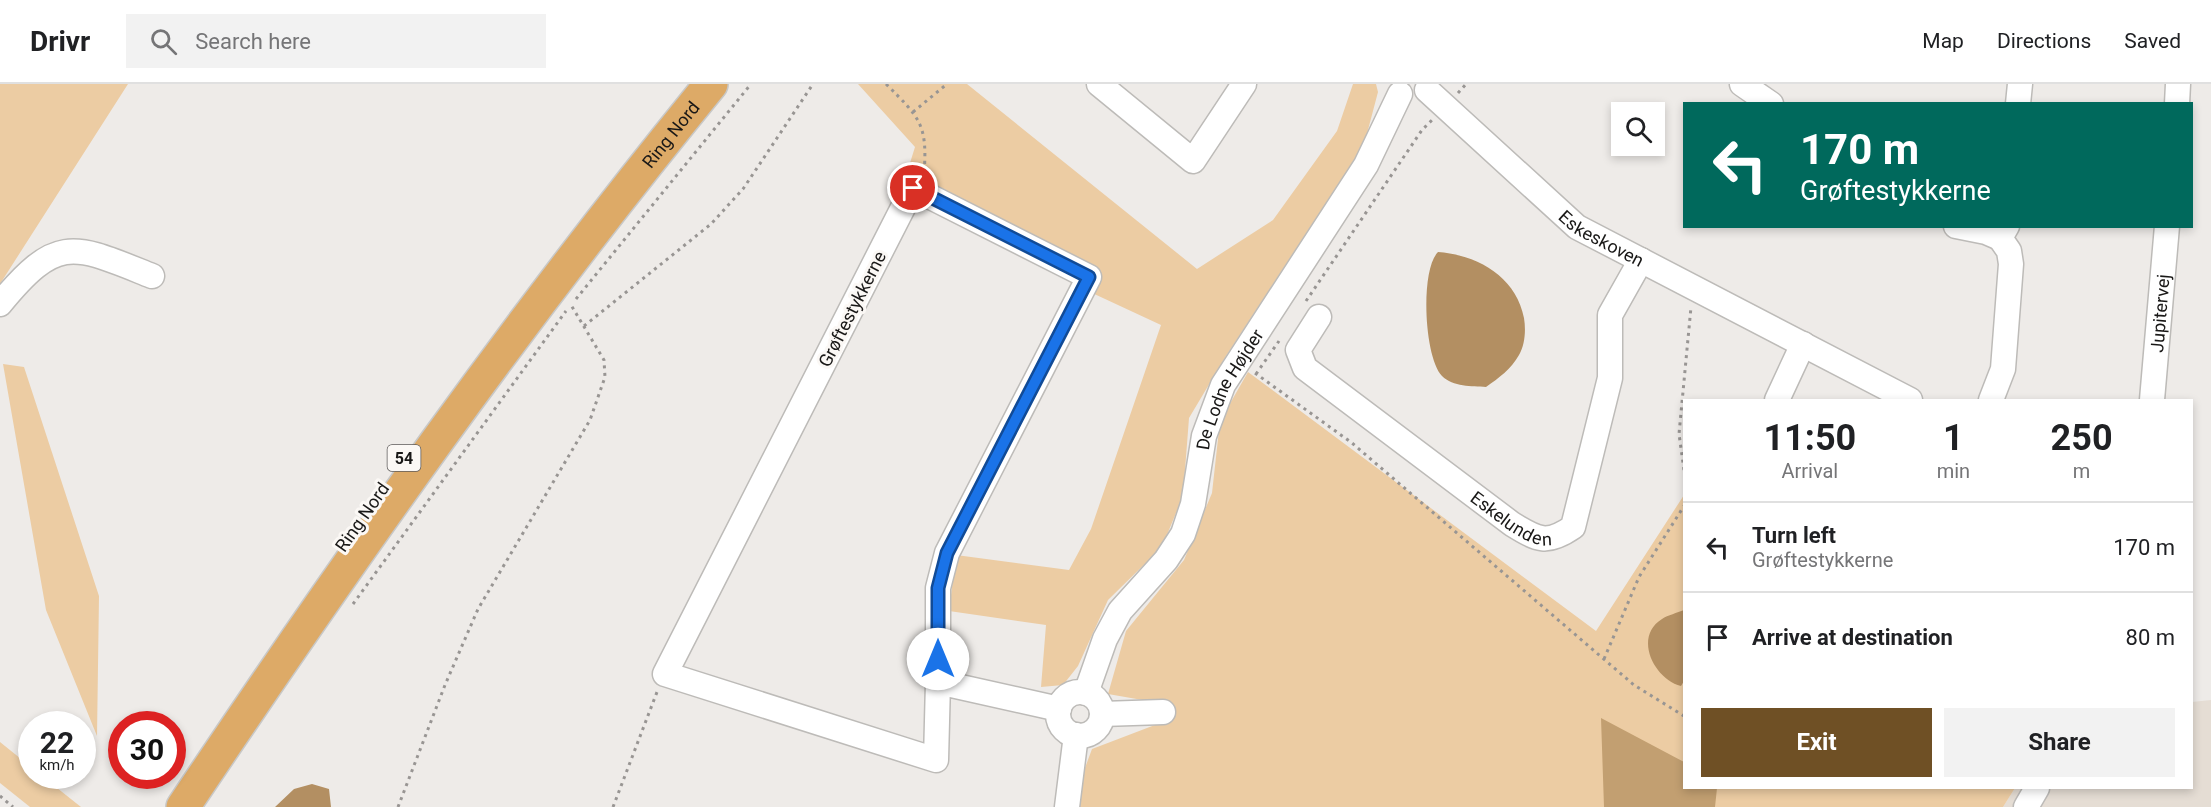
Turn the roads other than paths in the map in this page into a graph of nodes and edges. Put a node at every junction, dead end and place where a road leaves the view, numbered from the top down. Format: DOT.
graph roads {
  1 [pos="689,84"];
  2 [pos="711,84"];
  3 [pos="1099,84"];
  4 [pos="1244,84"];
  5 [pos="1742,84"];
  6 [pos="2020,84"];
  7 [pos="2178,84"];
  8 [pos="1429,87"];
  9 [pos="1395,89"];
  10 [pos="1768,102"];
  11 [pos="2018,102"];
  12 [pos="2177,102"];
  13 [pos="1968,228"];
  14 [pos="2167,228"];
  15 [pos="2003,232"];
  16 [pos="1641,260"];
  17 [pos="152,276"];
  18 [pos="0,304"];
  19 [pos="1311,311"];
  20 [pos="1803,344"];
  21 [pos="1776,399"];
  22 [pos="1908,399"];
  23 [pos="1991,399"];
  24 [pos="2152,399"];
  25 [pos="938,682"];
  26 [pos="1086,693"];
  27 [pos="1059,709"];
  28 [pos="1163,712"];
  29 [pos="1102,714"];
  30 [pos="1076,735"];
  31 [pos="2036,789"];
  32 [pos="163,807"];
  33 [pos="183,807"];
  34 [pos="1067,807"];
  35 [pos="2026,807"];
  1 -- 32 [label="highway, Ring Nord / 54"];
  2 -- 33 [label="highway, Ring Nord / 54"];
  3 -- 4 [label="street"];
  5 -- 10 [label="street"];
  6 -- 11 [label="street"];
  7 -- 12 [label="street"];
  8 -- 9 [label="street"];
  8 -- 16 [label="street, Eskeskoven"];
  9 -- 26 [label="street, De Lodne Højder"];
  13 -- 15 [label="street"];
  14 -- 24 [label="street, Jupitervej"];
  15 -- 23 [label="street"];
  16 -- 19 [label="street, Eskelunden"];
  16 -- 20 [label="street, Eskeskoven"];
  17 -- 18 [label="street"];
  20 -- 21 [label="street"];
  20 -- 22 [label="street, Eskeskoven"];
  25 -- 25 [label="street, Grøftestykkerne"];
  25 -- 27 [label="street"];
  26 -- 27 [label="street"];
  26 -- 29 [label="street"];
  27 -- 30 [label="street"];
  28 -- 29 [label="street"];
  29 -- 30 [label="street"];
  30 -- 34 [label="street"];
  31 -- 35 [label="street"];
}
